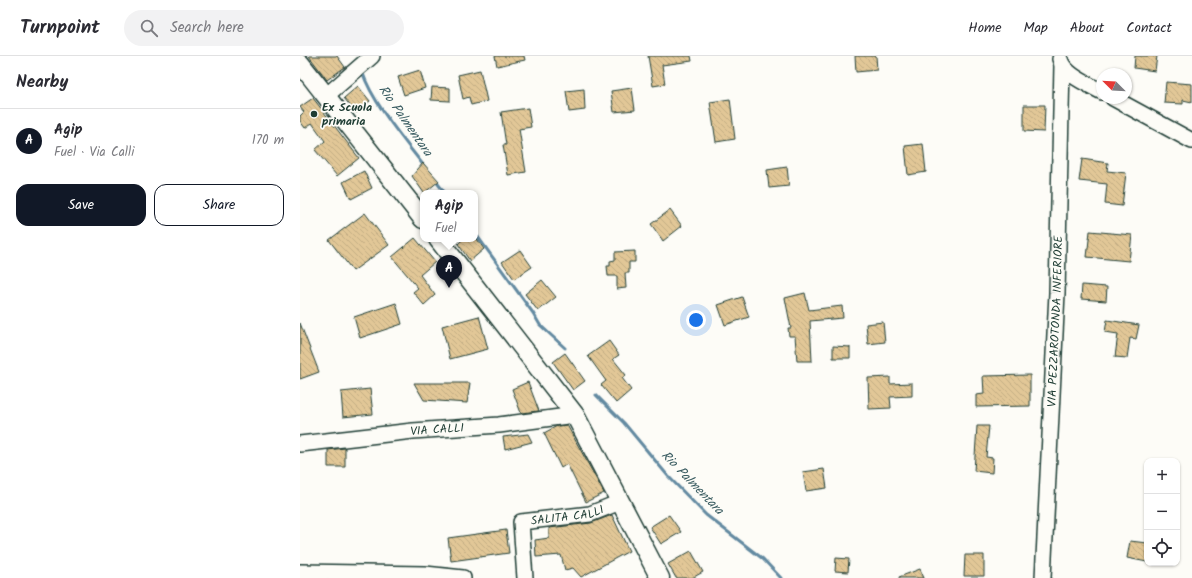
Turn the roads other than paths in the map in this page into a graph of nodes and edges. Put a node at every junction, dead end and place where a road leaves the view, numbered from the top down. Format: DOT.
graph roads {
  1 [pos="372,56"];
  2 [pos="1060,61"];
  3 [pos="300,63"];
  4 [pos="1096,89"];
  5 [pos="326,96"];
  6 [pos="1124,104"];
  7 [pos="1192,141"];
  8 [pos="420,215"];
  9 [pos="440,242"];
  10 [pos="575,415"];
  11 [pos="300,444"];
  12 [pos="620,502"];
  13 [pos="300,572"];
  14 [pos="463,578"];
  15 [pos="525,578"];
  16 [pos="660,578"];
  17 [pos="1043,578"];
  1 -- 5 [label="street"];
  2 -- 4 [label="street"];
  2 -- 17 [label="street, VIA PEZZAROTONDA INFERIORE"];
  3 -- 5 [label="main road"];
  5 -- 8 [label="main road"];
  6 -- 7 [label="street"];
  9 -- 10 [label="main road"];
  10 -- 11 [label="street, VIA CALLI"];
  10 -- 12 [label="main road"];
  12 -- 15 [label="street, SALITA CALLI"];
  12 -- 16 [label="main road"];
  13 -- 14 [label="street"];
}
